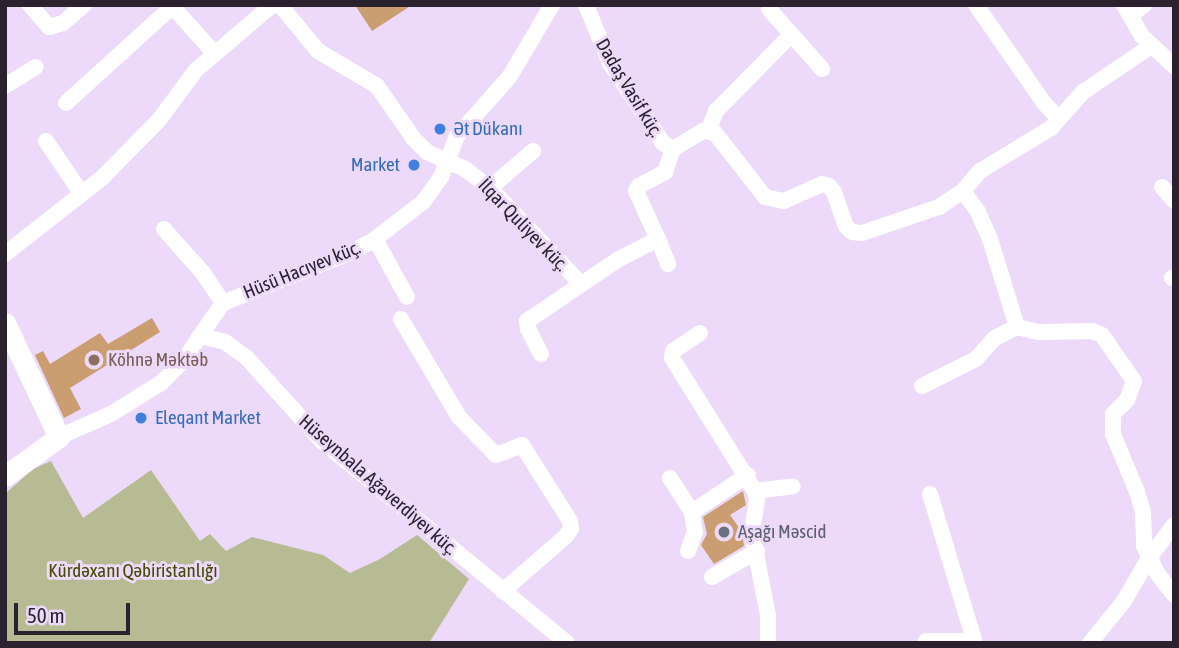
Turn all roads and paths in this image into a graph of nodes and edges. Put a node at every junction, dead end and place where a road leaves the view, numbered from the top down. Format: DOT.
graph roads {
  1 [pos="30,5"];
  2 [pos="84,5"];
  3 [pos="272,5"];
  4 [pos="280,5"];
  5 [pos="552,5"];
  6 [pos="586,5"];
  7 [pos="976,5"];
  8 [pos="1144,5"];
  9 [pos="172,6"];
  10 [pos="769,9"];
  11 [pos="1127,11"];
  12 [pos="790,36"];
  13 [pos="1150,46"];
  14 [pos="214,53"];
  15 [pos="1174,66"];
  16 [pos="35,67"];
  17 [pos="822,69"];
  18 [pos="5,86"];
  19 [pos="66,103"];
  20 [pos="1059,119"];
  21 [pos="708,131"];
  22 [pos="46,141"];
  23 [pos="673,149"];
  24 [pos="533,151"];
  25 [pos="445,162"];
  26 [pos="1162,187"];
  27 [pos="490,188"];
  28 [pos="963,191"];
  29 [pos="82,194"];
  30 [pos="1174,201"];
  31 [pos="164,229"];
  32 [pos="375,239"];
  33 [pos="658,239"];
  34 [pos="5,254"];
  35 [pos="668,264"];
  36 [pos="581,284"];
  37 [pos="407,297"];
  38 [pos="223,303"];
  39 [pos="401,318"];
  40 [pos="5,323"];
  41 [pos="1017,327"];
  42 [pos="699,333"];
  43 [pos="200,335"];
  44 [pos="541,354"];
  45 [pos="922,386"];
  46 [pos="59,437"];
  47 [pos="748,475"];
  48 [pos="5,476"];
  49 [pos="670,478"];
  50 [pos="793,486"];
  51 [pos="755,491"];
  52 [pos="930,494"];
  53 [pos="692,512"];
  54 [pos="1174,525"];
  55 [pos="688,551"];
  56 [pos="757,551"];
  57 [pos="1149,558"];
  58 [pos="712,577"];
  59 [pos="503,591"];
  60 [pos="1174,595"];
  61 [pos="926,641"];
  62 [pos="975,642"];
  63 [pos="567,643"];
  64 [pos="768,643"];
  65 [pos="1090,643"];
  1 -- 2 [label="street"];
  3 -- 14 [label="street"];
  4 -- 25 [label="street, İlqar Quliyev küç."];
  5 -- 25 [label="street, Hüsü Hacıyev küç."];
  6 -- 23 [label="street, Dadaş Vasif küç."];
  7 -- 20 [label="street"];
  8 -- 11 [label="street"];
  9 -- 14 [label="street"];
  9 -- 19 [label="street"];
  10 -- 12 [label="street"];
  11 -- 13 [label="street"];
  12 -- 17 [label="street"];
  12 -- 21 [label="street"];
  13 -- 15 [label="street"];
  13 -- 20 [label="street"];
  14 -- 29 [label="street"];
  16 -- 18 [label="street"];
  20 -- 28 [label="street"];
  21 -- 23 [label="street, Dadaş Vasif küç."];
  21 -- 28 [label="street"];
  22 -- 29 [label="street"];
  23 -- 33 [label="street"];
  24 -- 27 [label="street"];
  25 -- 27 [label="street, İlqar Quliyev küç."];
  25 -- 32 [label="street, Hüsü Hacıyev küç."];
  26 -- 30 [label="street"];
  27 -- 36 [label="street, İlqar Quliyev küç."];
  28 -- 41 [label="street"];
  29 -- 34 [label="street"];
  31 -- 38 [label="street"];
  32 -- 37 [label="street"];
  32 -- 38 [label="street, Hüsü Hacıyev küç."];
  33 -- 35 [label="street"];
  33 -- 36 [label="street"];
  36 -- 44 [label="street"];
  38 -- 43 [label="street, Hüsü Hacıyev küç."];
  39 -- 59 [label="street"];
  40 -- 46 [label="street"];
  41 -- 45 [label="street"];
  41 -- 57 [label="street"];
  42 -- 47 [label="street"];
  43 -- 46 [label="street"];
  43 -- 59 [label="street, Hüseynbala Ağaverdiyev küç."];
  46 -- 48 [label="street"];
  47 -- 51 [label="street"];
  47 -- 53 [label="street"];
  49 -- 53 [label="street"];
  50 -- 51 [label="street"];
  51 -- 56 [label="street"];
  52 -- 62 [label="street"];
  53 -- 55 [label="street"];
  54 -- 57 [label="street"];
  56 -- 58 [label="street"];
  56 -- 64 [label="street"];
  57 -- 60 [label="street"];
  57 -- 65 [label="street"];
  59 -- 63 [label="street, Hüseynbala Ağaverdiyev küç."];
  61 -- 62 [label="street"];
}
